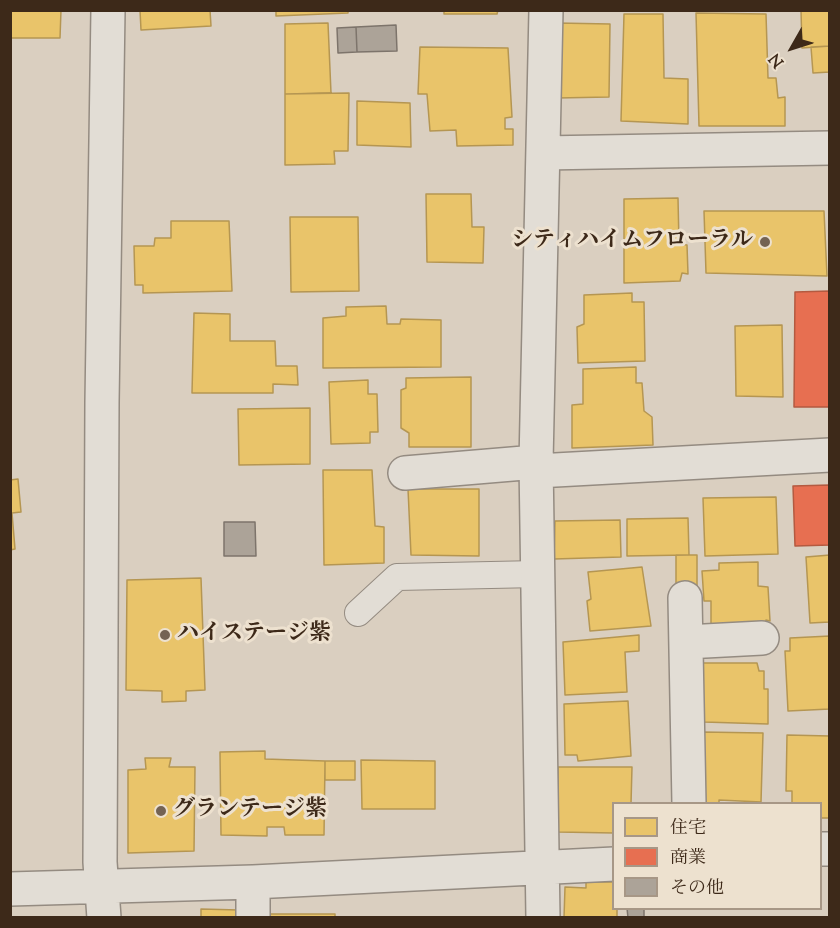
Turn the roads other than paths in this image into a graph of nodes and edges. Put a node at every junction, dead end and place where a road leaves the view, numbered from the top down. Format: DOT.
graph roads {
  1 [pos="108,10"];
  2 [pos="546,10"];
  3 [pos="830,148"];
  4 [pos="543,153"];
  5 [pos="830,455"];
  6 [pos="537,466"];
  7 [pos="405,473"];
  8 [pos="538,574"];
  9 [pos="684,598"];
  10 [pos="358,613"];
  11 [pos="762,638"];
  12 [pos="686,642"];
  13 [pos="689,802"];
  14 [pos="612,864"];
  15 [pos="543,869"];
  16 [pos="253,882"];
  17 [pos="103,885"];
  18 [pos="10,889"];
  19 [pos="104,918"];
  20 [pos="253,918"];
  21 [pos="543,918"];
  1 -- 17 [label="street"];
  2 -- 4 [label="street"];
  3 -- 4 [label="street"];
  4 -- 6 [label="street"];
  5 -- 6 [label="street"];
  6 -- 7 [label="street"];
  6 -- 8 [label="street"];
  8 -- 10 [label="lane"];
  8 -- 15 [label="street"];
  9 -- 12 [label="street"];
  11 -- 12 [label="street"];
  12 -- 13 [label="street"];
  14 -- 15 [label="street"];
  15 -- 16 [label="street"];
  15 -- 21 [label="street"];
  16 -- 17 [label="street"];
  16 -- 20 [label="street"];
  17 -- 18 [label="street"];
  17 -- 19 [label="street"];
}
